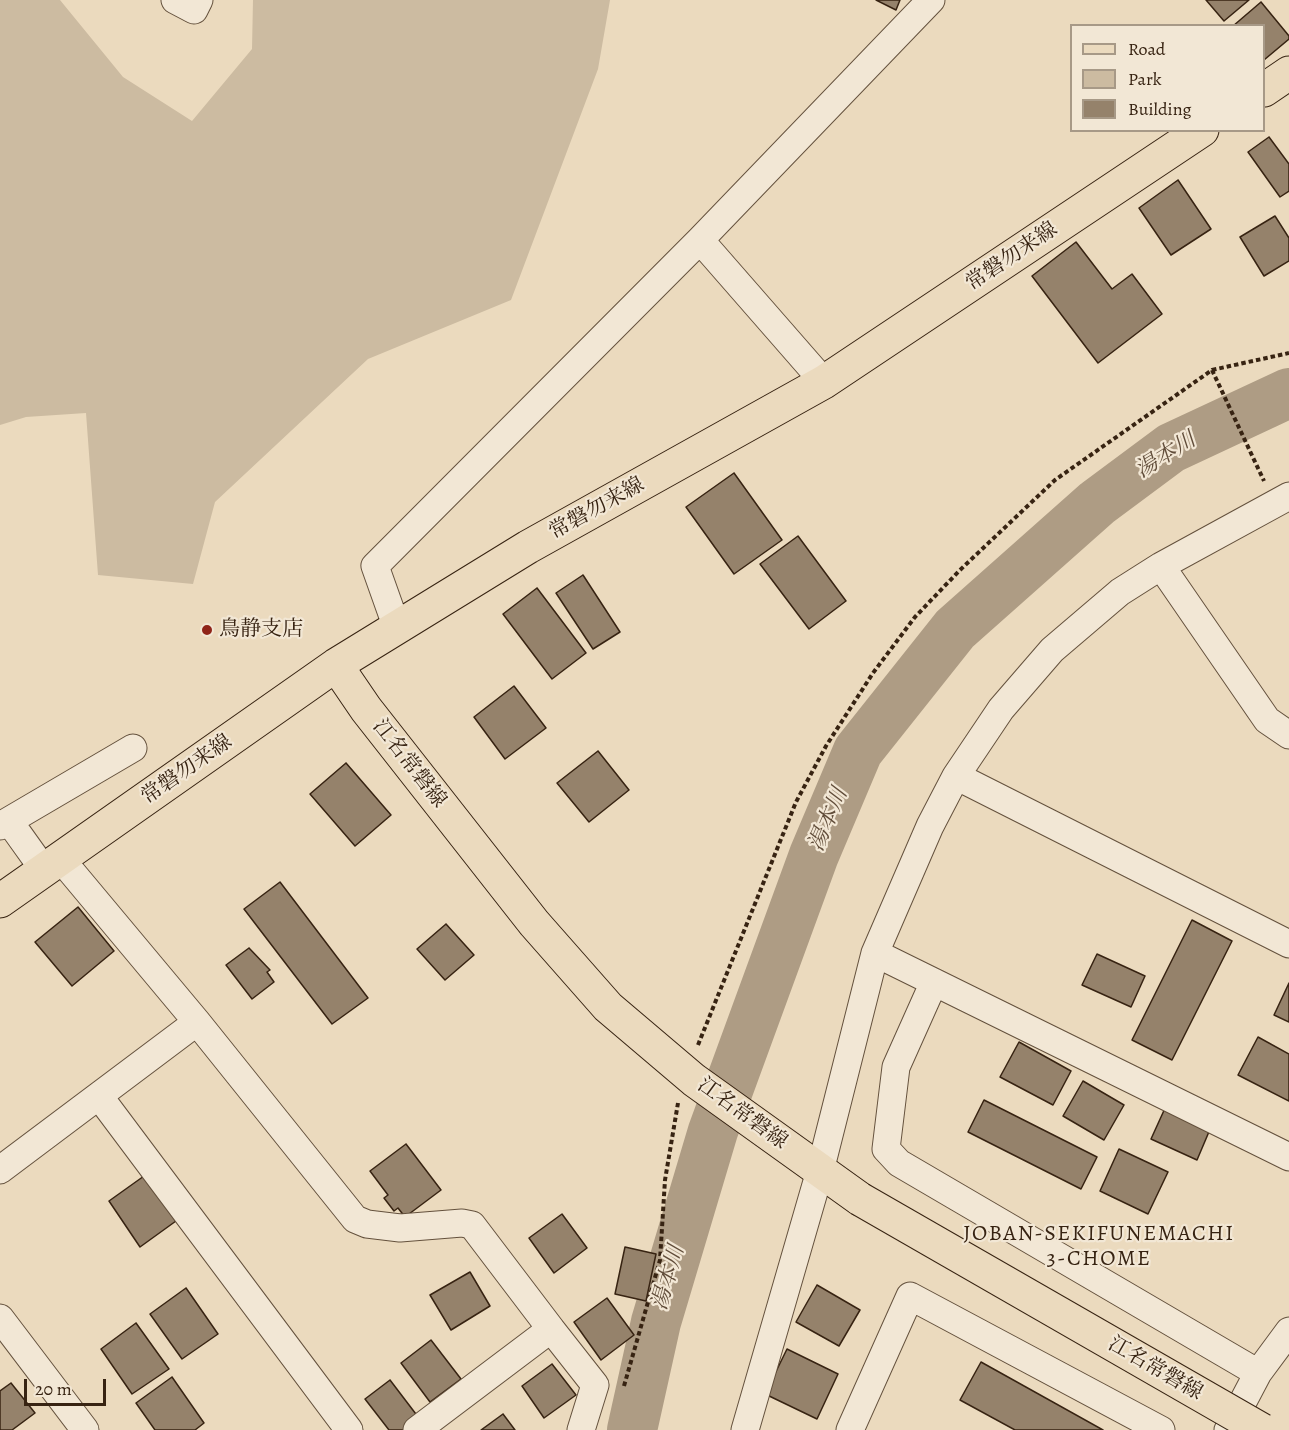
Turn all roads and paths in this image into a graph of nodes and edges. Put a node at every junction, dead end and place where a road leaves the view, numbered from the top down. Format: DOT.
graph roads {
  1 [pos="175,0"];
  2 [pos="199,0"];
  3 [pos="931,0"];
  4 [pos="1289,73"];
  5 [pos="1265,89"];
  6 [pos="1199,132"];
  7 [pos="700,240"];
  8 [pos="1289,353"];
  9 [pos="1212,370"];
  10 [pos="824,382"];
  11 [pos="1278,493"];
  12 [pos="1161,566"];
  13 [pos="396,628"];
  14 [pos="336,665"];
  15 [pos="1289,735"];
  16 [pos="133,748"];
  17 [pos="956,776"];
  18 [pos="5,823"];
  19 [pos="52,864"];
  20 [pos="0,901"];
  21 [pos="1289,944"];
  22 [pos="875,953"];
  23 [pos="934,982"];
  24 [pos="197,1022"];
  25 [pos="690,1077"];
  26 [pos="99,1095"];
  27 [pos="1289,1157"];
  28 [pos="0,1170"];
  29 [pos="820,1171"];
  30 [pos="0,1318"];
  31 [pos="551,1329"];
  32 [pos="1289,1331"];
  33 [pos="1258,1373"];
  34 [pos="621,1396"];
  35 [pos="85,1430"];
  36 [pos="349,1430"];
  37 [pos="417,1430"];
  38 [pos="581,1430"];
  39 [pos="745,1430"];
  40 [pos="850,1430"];
  41 [pos="1161,1430"];
  42 [pos="1228,1430"];
  43 [pos="1262,1430"];
  1 -- 2 [label="street"];
  3 -- 7 [label="street"];
  4 -- 5 [label="main road"];
  6 -- 10 [label="main road, 常磐勿来線"];
  7 -- 10 [label="street"];
  7 -- 13 [label="street"];
  8 -- 9 [label="path"];
  9 -- 11 [label="path"];
  9 -- 25 [label="path"];
  10 -- 13 [label="main road, 常磐勿来線"];
  11 -- 12 [label="street"];
  12 -- 15 [label="street"];
  12 -- 17 [label="street"];
  13 -- 14 [label="main road, 常磐勿来線"];
  14 -- 19 [label="main road, 常磐勿来線"];
  14 -- 25 [label="main road, 江名常磐線"];
  16 -- 18 [label="street"];
  17 -- 21 [label="street"];
  17 -- 22 [label="street"];
  18 -- 19 [label="street"];
  19 -- 20 [label="main road, 常磐勿来線"];
  19 -- 24 [label="street"];
  22 -- 23 [label="street"];
  22 -- 29 [label="street"];
  23 -- 27 [label="street"];
  23 -- 33 [label="street"];
  24 -- 26 [label="street"];
  24 -- 31 [label="street"];
  25 -- 29 [label="main road, 江名常磐線"];
  25 -- 34 [label="path"];
  26 -- 28 [label="street"];
  26 -- 36 [label="street"];
  29 -- 39 [label="street"];
  29 -- 43 [label="main road, 江名常磐線, bridge"];
  30 -- 35 [label="street"];
  31 -- 37 [label="street"];
  31 -- 38 [label="street"];
  32 -- 33 [label="street"];
  33 -- 42 [label="street"];
  40 -- 41 [label="street"];
}
